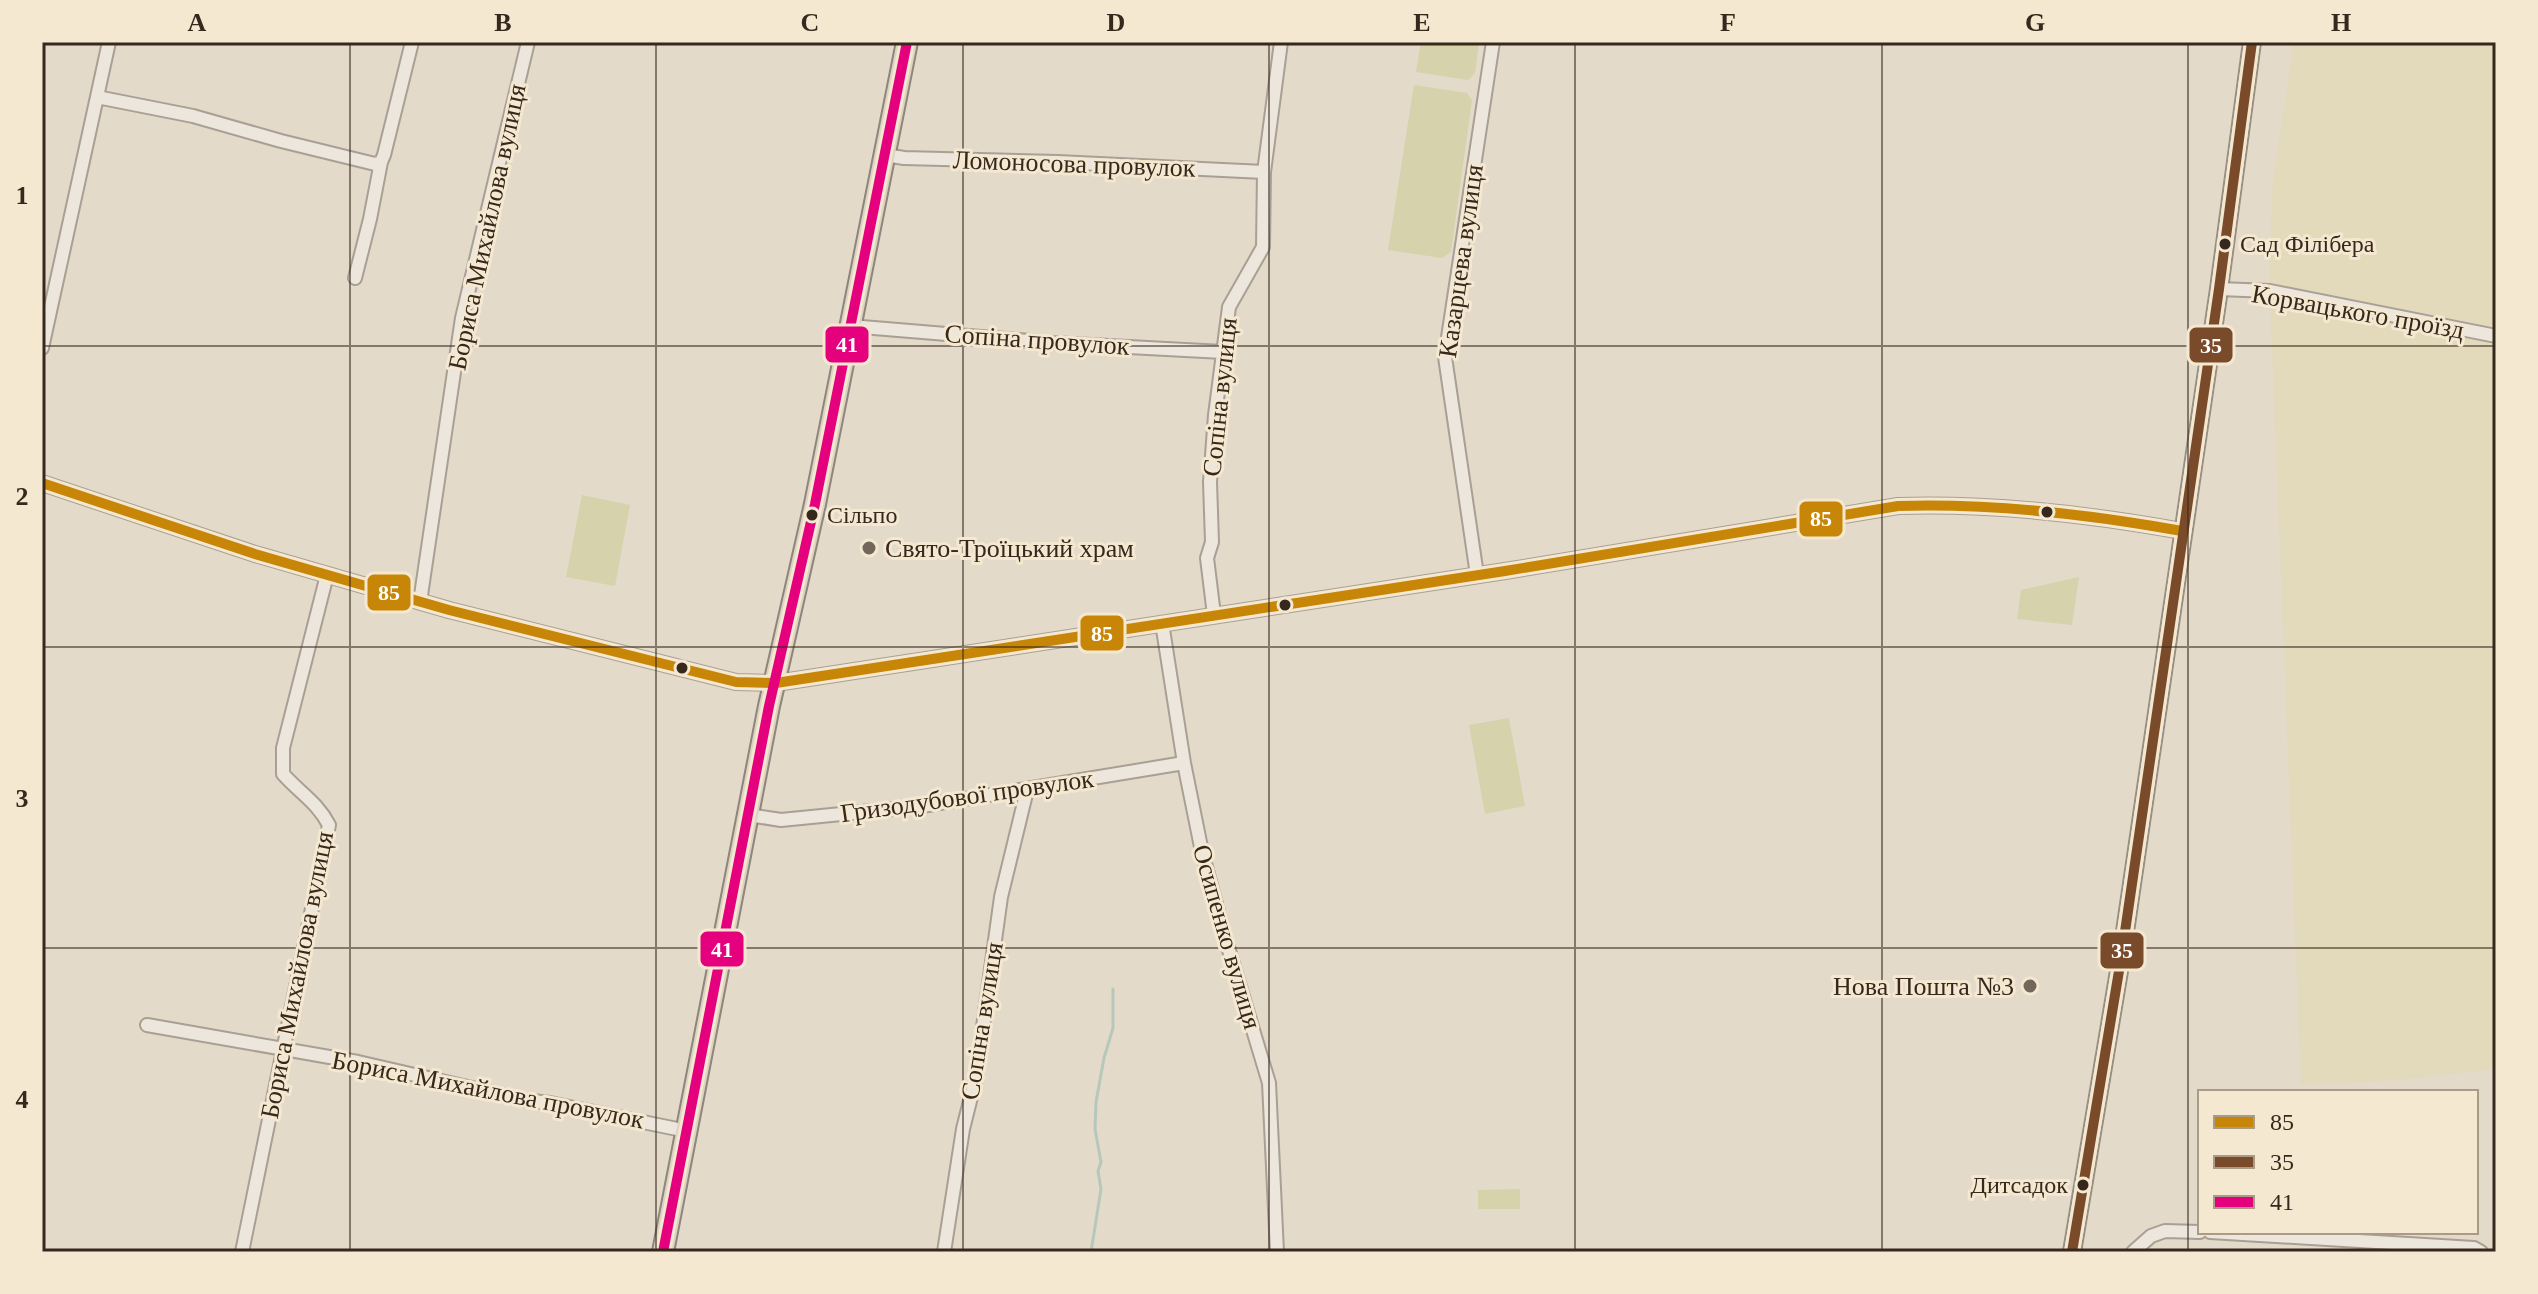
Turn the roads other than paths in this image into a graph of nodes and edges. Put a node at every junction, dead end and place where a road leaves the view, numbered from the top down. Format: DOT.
graph roads {
  1 [pos="109,42"];
  2 [pos="412,42"];
  3 [pos="528,42"];
  4 [pos="907,42"];
  5 [pos="1281,42"];
  6 [pos="1493,42"];
  7 [pos="2252,42"];
  8 [pos="97,97"];
  9 [pos="885,155"];
  10 [pos="381,162"];
  11 [pos="1264,172"];
  12 [pos="355,278"];
  13 [pos="2219,289"];
  14 [pos="850,326"];
  15 [pos="2496,336"];
  16 [pos="42,348"];
  17 [pos="1223,352"];
  18 [pos="42,483"];
  19 [pos="2182,531"];
  20 [pos="327,575"];
  21 [pos="1477,575"];
  22 [pos="420,602"];
  23 [pos="1214,615"];
  24 [pos="1162,623"];
  25 [pos="776,683"];
  26 [pos="1184,763"];
  27 [pos="1027,790"];
  28 [pos="749,815"];
  29 [pos="147,1025"];
  30 [pos="284,1051"];
  31 [pos="687,1131"];
  32 [pos="2198,1232"];
  33 [pos="2243,1234"];
  34 [pos="242,1252"];
  35 [pos="663,1252"];
  36 [pos="944,1252"];
  37 [pos="1277,1252"];
  38 [pos="2072,1252"];
  39 [pos="2133,1252"];
  40 [pos="2481,1252"];
  1 -- 8 [label="street"];
  2 -- 10 [label="street"];
  3 -- 22 [label="street, Бориса Михайлова вулиця"];
  4 -- 9 [label="highway"];
  5 -- 11 [label="street, Сопіна вулиця"];
  6 -- 21 [label="street, Казарцева вулиця"];
  7 -- 13 [label="main road"];
  8 -- 10 [label="street"];
  8 -- 16 [label="street"];
  9 -- 11 [label="street, Ломоносова провулок"];
  9 -- 14 [label="highway"];
  10 -- 12 [label="street"];
  11 -- 17 [label="street, Сопіна вулиця"];
  13 -- 15 [label="street, Корвацького проїзд"];
  13 -- 19 [label="main road"];
  14 -- 17 [label="street, Сопіна провулок"];
  14 -- 25 [label="highway"];
  17 -- 23 [label="street, Сопіна вулиця"];
  18 -- 20 [label="street"];
  19 -- 21 [label="street"];
  19 -- 38 [label="main road"];
  20 -- 22 [label="street"];
  20 -- 30 [label="street, Бориса Михайлова вулиця"];
  21 -- 23 [label="street"];
  22 -- 25 [label="street"];
  23 -- 24 [label="street"];
  24 -- 25 [label="street"];
  24 -- 26 [label="street, Осипенко вулиця"];
  25 -- 28 [label="highway"];
  26 -- 27 [label="street, Гризодубової провулок"];
  26 -- 37 [label="street, Осипенко вулиця"];
  27 -- 28 [label="street, Гризодубової провулок"];
  27 -- 36 [label="street, Сопіна вулиця"];
  28 -- 31 [label="highway"];
  29 -- 30 [label="street, Бориса Михайлова провулок"];
  30 -- 31 [label="street, Бориса Михайлова провулок"];
  30 -- 34 [label="street, Бориса Михайлова вулиця"];
  31 -- 35 [label="highway"];
  32 -- 39 [label="street"];
  33 -- 40 [label="street"];
}
